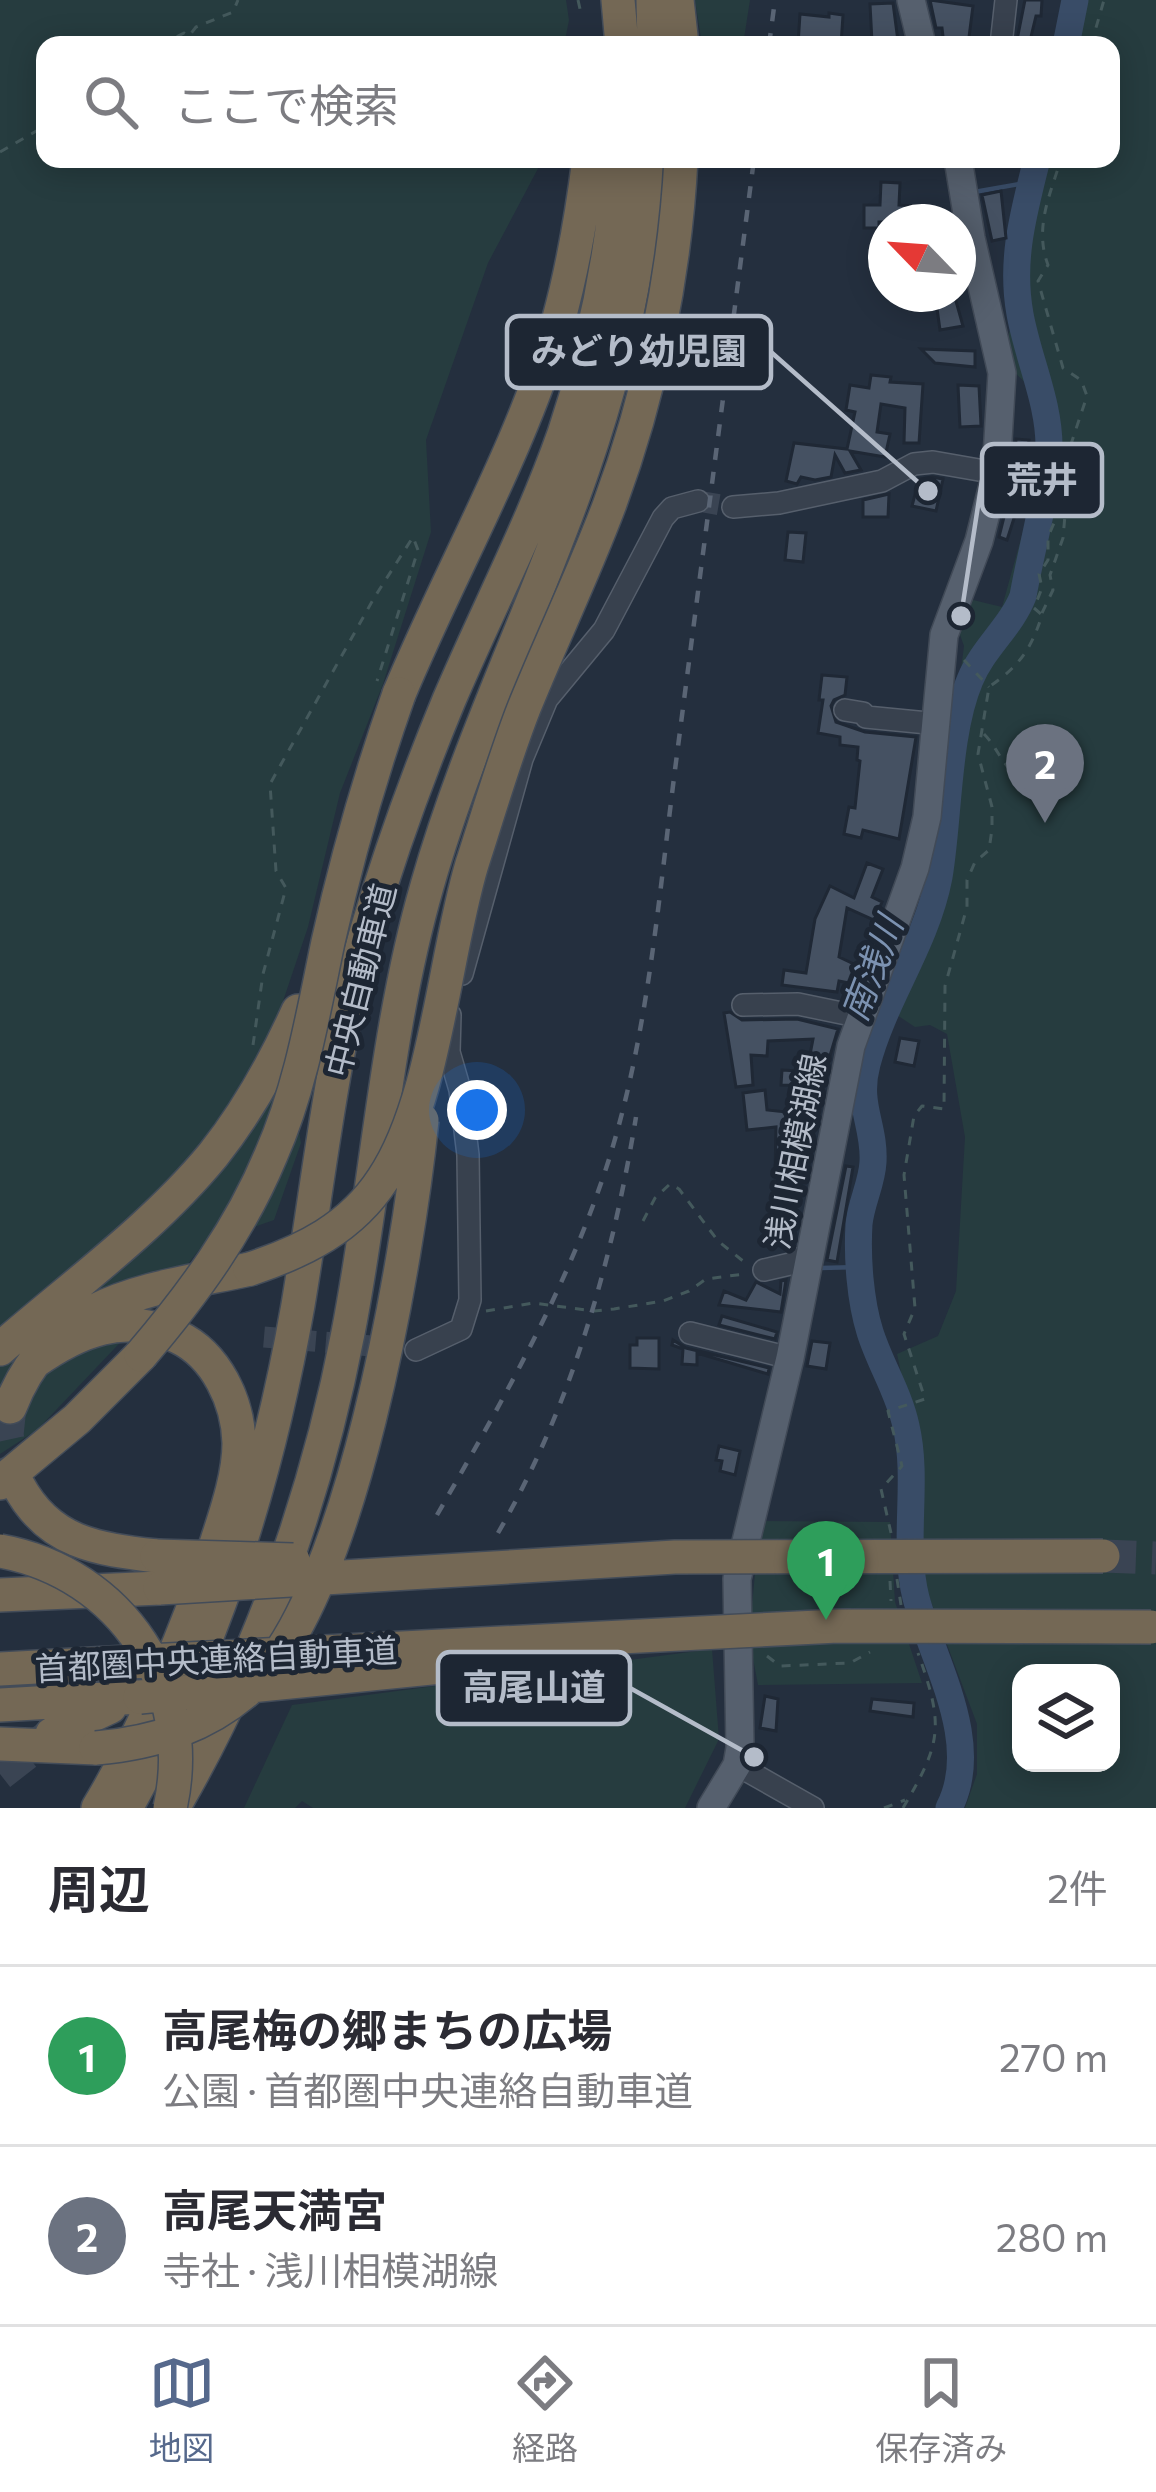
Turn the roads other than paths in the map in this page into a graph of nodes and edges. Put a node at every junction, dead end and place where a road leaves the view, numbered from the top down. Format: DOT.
graph roads {
  1 [pos="618,0"];
  2 [pos="652,0"];
  3 [pos="677,0"];
  4 [pos="911,0"];
  5 [pos="1006,0"];
  6 [pos="589,4"];
  7 [pos="596,36"];
  8 [pos="621,36"];
  9 [pos="654,36"];
  10 [pos="681,36"];
  11 [pos="920,36"];
  12 [pos="1002,36"];
  13 [pos="588,168"];
  14 [pos="619,168"];
  15 [pos="649,168"];
  16 [pos="680,168"];
  17 [pos="959,168"];
  18 [pos="996,473"];
  19 [pos="698,501"];
  20 [pos="733,507"];
  21 [pos="845,710"];
  22 [pos="938,724"];
  23 [pos="372,771"];
  24 [pos="743,1005"];
  25 [pos="861,1018"];
  26 [pos="430,1047"];
  27 [pos="811,1252"];
  28 [pos="764,1270"];
  29 [pos="690,1334"];
  30 [pos="0,1349"];
  31 [pos="416,1350"];
  32 [pos="790,1358"];
  33 [pos="34,1362"];
  34 [pos="10,1408"];
  35 [pos="9,1484"];
  36 [pos="0,1551"];
  37 [pos="1103,1556"];
  38 [pos="159,1572"];
  39 [pos="0,1595"];
  40 [pos="1151,1627"];
  41 [pos="699,1634"];
  42 [pos="0,1669"];
  43 [pos="121,1701"];
  44 [pos="0,1705"];
  45 [pos="52,1734"];
  46 [pos="0,1744"];
  47 [pos="737,1765"];
  48 [pos="98,1808"];
  49 [pos="126,1808"];
  50 [pos="171,1808"];
  51 [pos="711,1808"];
  52 [pos="813,1808"];
  1 -- 8 [label="highway"];
  2 -- 9 [label="highway"];
  3 -- 10 [label="highway"];
  4 -- 11 [label="main road"];
  5 -- 12 [label="street"];
  6 -- 7 [label="highway"];
  13 -- 23 [label="highway, bridge"];
  14 -- 49 [label="highway, 中央自動車道"];
  15 -- 50 [label="highway, 中央自動車道"];
  16 -- 26 [label="highway, bridge"];
  17 -- 18 [label="main road, 浅川相模湖線"];
  18 -- 20 [label="street"];
  18 -- 22 [label="main road, 浅川相模湖線"];
  19 -- 31 [label="street"];
  21 -- 22 [label="street"];
  22 -- 25 [label="main road, 浅川相模湖線"];
  23 -- 30 [label="highway, bridge"];
  23 -- 35 [label="highway, bridge"];
  24 -- 25 [label="street"];
  25 -- 27 [label="main road, 浅川相模湖線"];
  26 -- 33 [label="highway, bridge"];
  26 -- 46 [label="highway, bridge"];
  27 -- 28 [label="street"];
  27 -- 32 [label="main road, 浅川相模湖線"];
  29 -- 32 [label="street"];
  32 -- 47 [label="main road, 浅川相模湖線"];
  33 -- 34 [label="highway"];
  33 -- 48 [label="highway"];
  35 -- 38 [label="highway"];
  36 -- 50 [label="highway, bridge"];
  37 -- 38 [label="highway, bridge"];
  38 -- 39 [label="highway"];
  40 -- 41 [label="highway, 首都圏中央連絡自動車道, bridge"];
  41 -- 42 [label="highway, 首都圏中央連絡自動車道, bridge"];
  41 -- 43 [label="highway, bridge"];
  43 -- 44 [label="highway"];
  43 -- 45 [label="highway"];
  47 -- 51 [label="main road, 浅川相模湖線"];
  47 -- 52 [label="street"];
}
